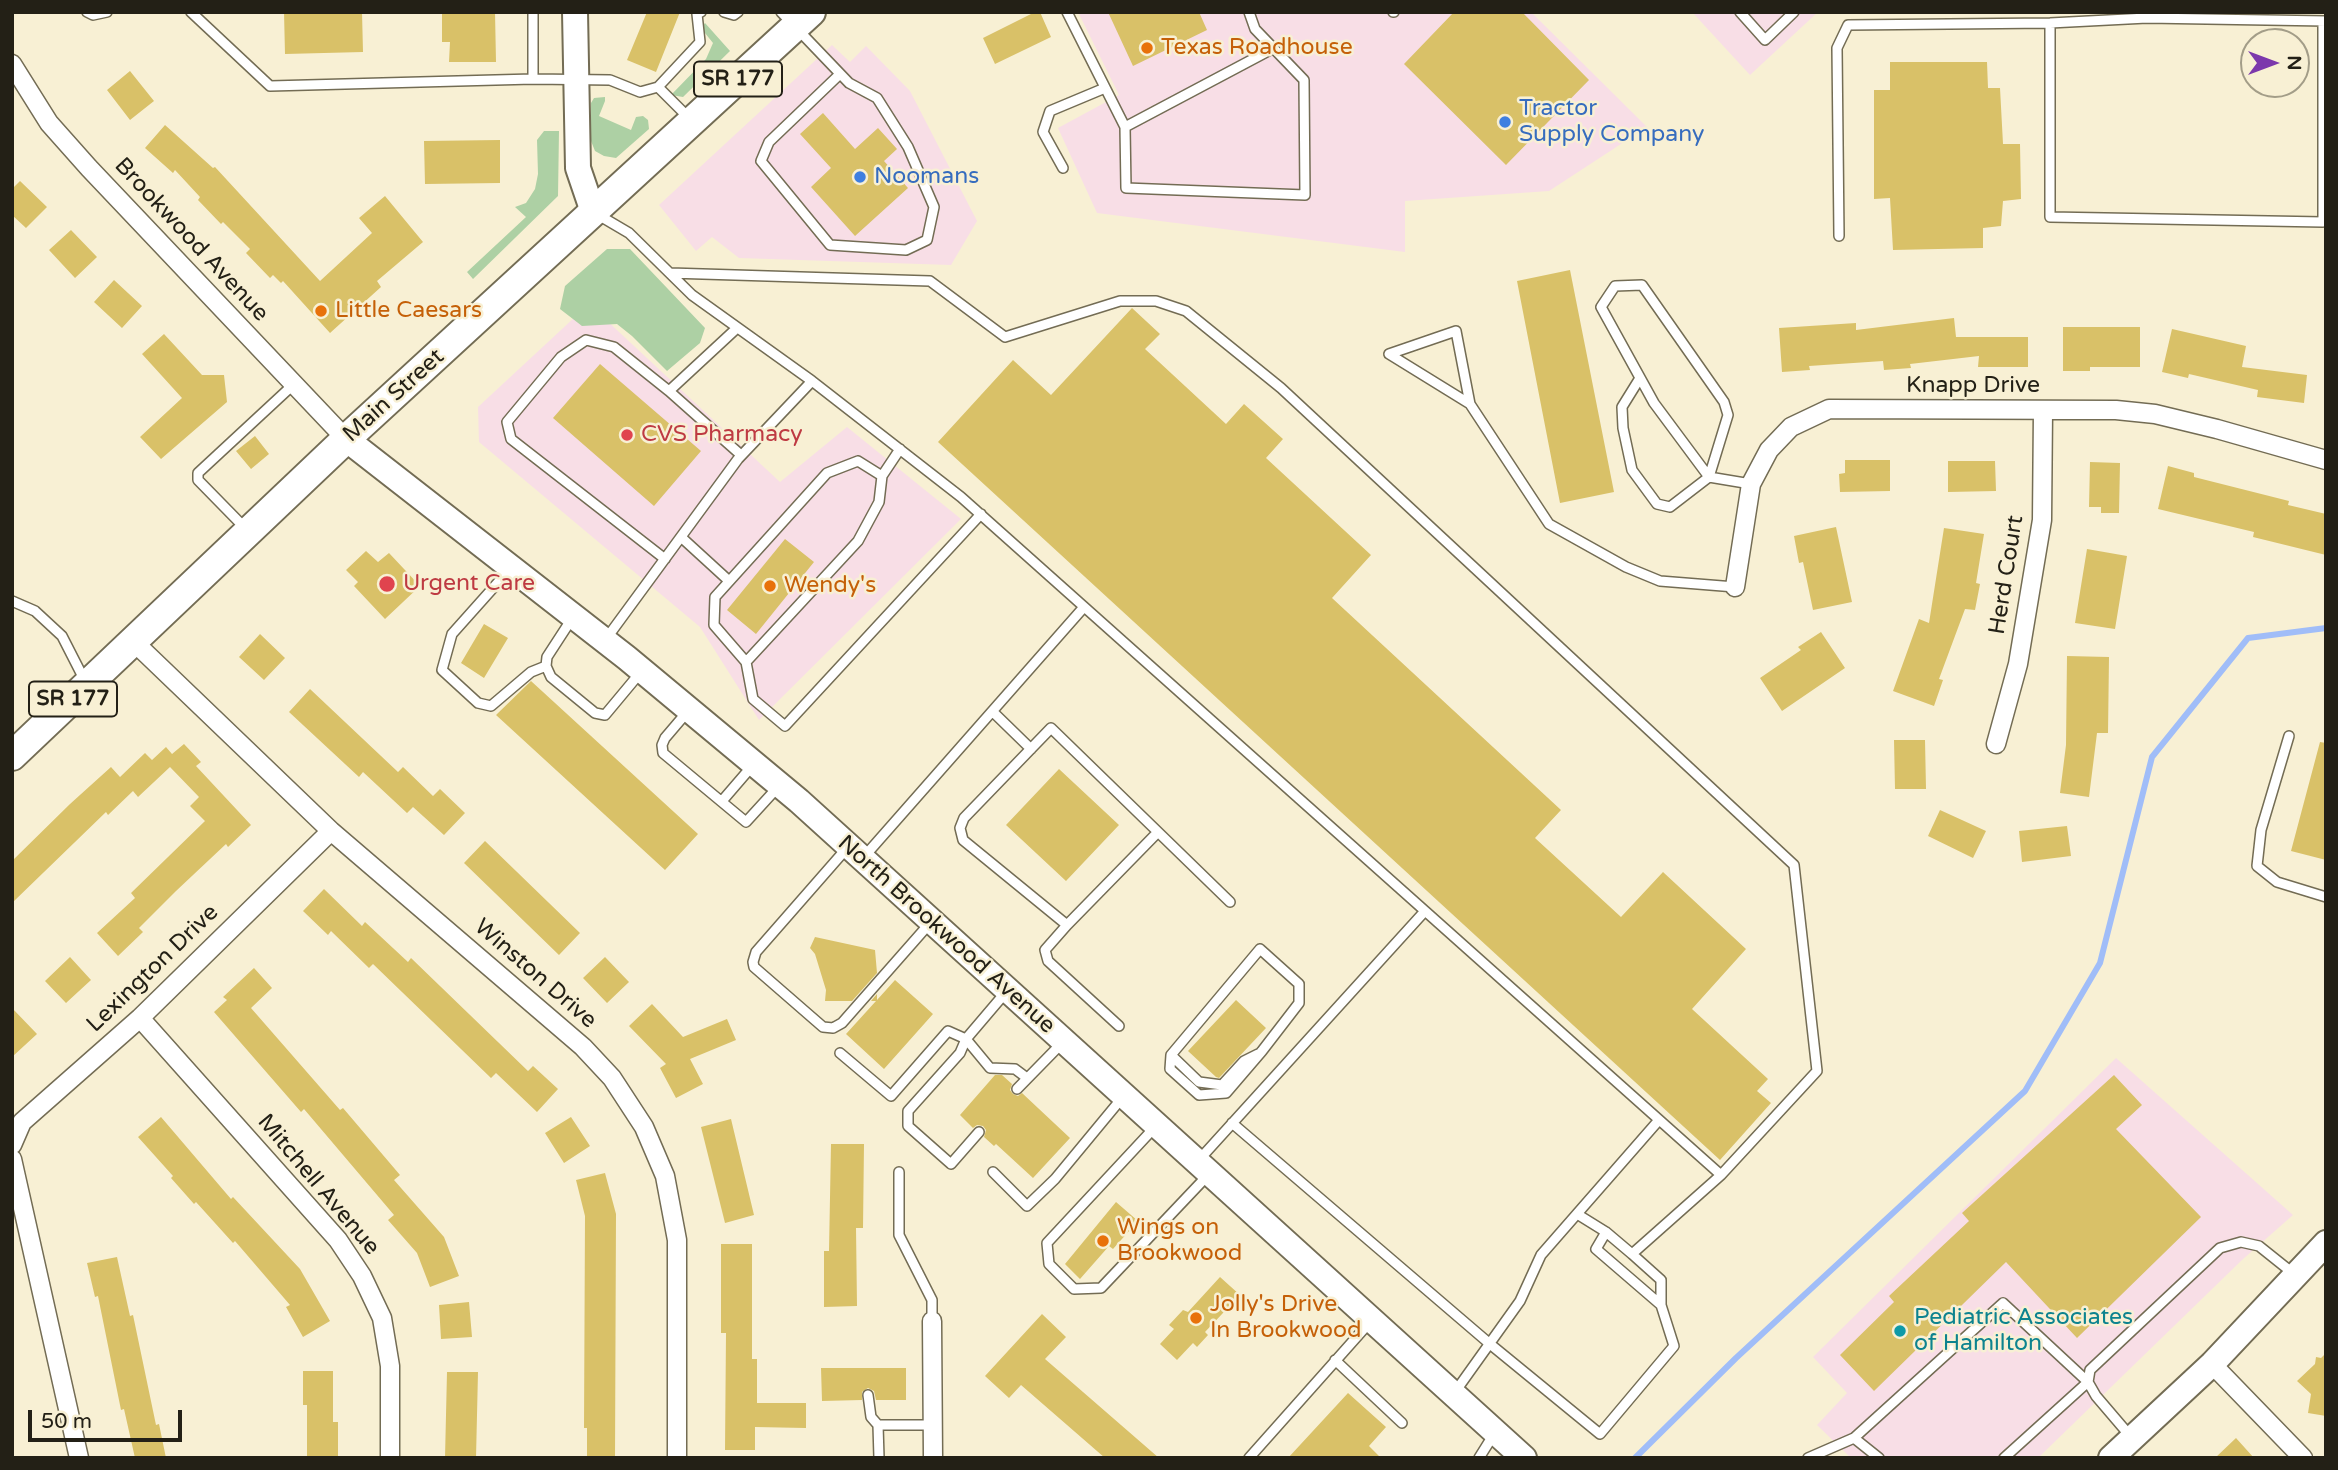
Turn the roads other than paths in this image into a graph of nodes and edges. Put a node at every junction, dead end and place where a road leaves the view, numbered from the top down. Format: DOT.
graph roads {
  1 [pos="87,12"];
  2 [pos="107,12"];
  3 [pos="191,12"];
  4 [pos="533,12"];
  5 [pos="575,12"];
  6 [pos="701,12"];
  7 [pos="724,12"];
  8 [pos="738,12"];
  9 [pos="1067,12"];
  10 [pos="1249,12"];
  11 [pos="1740,12"];
  12 [pos="1794,12"];
  13 [pos="2147,15"];
  14 [pos="796,17"];
  15 [pos="2324,21"];
  16 [pos="2050,23"];
  17 [pos="1274,48"];
  18 [pos="12,64"];
  19 [pos="840,74"];
  20 [pos="576,78"];
  21 [pos="533,79"];
  22 [pos="658,87"];
  23 [pos="1105,88"];
  24 [pos="692,120"];
  25 [pos="1125,127"];
  26 [pos="1063,167"];
  27 [pos="593,212"];
  28 [pos="1839,236"];
  29 [pos="670,273"];
  30 [pos="737,328"];
  31 [pos="1640,378"];
  32 [pos="812,381"];
  33 [pos="294,384"];
  34 [pos="669,391"];
  35 [pos="1470,404"];
  36 [pos="2043,411"];
  37 [pos="346,439"];
  38 [pos="900,449"];
  39 [pos="741,455"];
  40 [pos="2326,460"];
  41 [pos="882,476"];
  42 [pos="1709,477"];
  43 [pos="1751,484"];
  44 [pos="981,514"];
  45 [pos="249,532"];
  46 [pos="681,537"];
  47 [pos="665,559"];
  48 [pos="511,567"];
  49 [pos="728,580"];
  50 [pos="1735,587"];
  51 [pos="12,601"];
  52 [pos="1084,607"];
  53 [pos="573,616"];
  54 [pos="605,640"];
  55 [pos="134,642"];
  56 [pos="746,662"];
  57 [pos="546,666"];
  58 [pos="642,670"];
  59 [pos="87,686"];
  60 [pos="690,710"];
  61 [pos="993,712"];
  62 [pos="2289,736"];
  63 [pos="1996,744"];
  64 [pos="1031,749"];
  65 [pos="12,756"];
  66 [pos="754,764"];
  67 [pos="779,786"];
  68 [pos="722,801"];
  69 [pos="331,831"];
  70 [pos="1158,832"];
  71 [pos="855,852"];
  72 [pos="2326,897"];
  73 [pos="1230,902"];
  74 [pos="1425,911"];
  75 [pos="932,922"];
  76 [pos="1067,925"];
  77 [pos="1007,990"];
  78 [pos="139,1018"];
  79 [pos="1119,1026"];
  80 [pos="966,1039"];
  81 [pos="1063,1042"];
  82 [pos="1262,1051"];
  83 [pos="840,1053"];
  84 [pos="1027,1078"];
  85 [pos="1017,1089"];
  86 [pos="1123,1097"];
  87 [pos="1659,1120"];
  88 [pos="1232,1123"];
  89 [pos="1156,1125"];
  90 [pos="979,1132"];
  91 [pos="12,1145"];
  92 [pos="12,1159"];
  93 [pos="1203,1168"];
  94 [pos="899,1172"];
  95 [pos="993,1172"];
  96 [pos="1721,1175"];
  97 [pos="1577,1214"];
  98 [pos="1606,1233"];
  99 [pos="2326,1243"];
  100 [pos="1632,1254"];
  101 [pos="2296,1275"];
  102 [pos="1661,1305"];
  103 [pos="932,1321"];
  104 [pos="1371,1321"];
  105 [pos="1490,1344"];
  106 [pos="1335,1360"];
  107 [pos="2212,1364"];
  108 [pos="2088,1382"];
  109 [pos="869,1395"];
  110 [pos="1453,1395"];
  111 [pos="1402,1423"];
  112 [pos="878,1425"];
  113 [pos="933,1425"];
  114 [pos="1495,1432"];
  115 [pos="1853,1438"];
  116 [pos="2132,1438"];
  117 [pos="1877,1457"];
  118 [pos="79,1458"];
  119 [pos="390,1458"];
  120 [pos="677,1458"];
  121 [pos="879,1458"];
  122 [pos="933,1458"];
  123 [pos="1249,1458"];
  124 [pos="1479,1458"];
  125 [pos="1524,1458"];
  126 [pos="1808,1458"];
  127 [pos="2004,1458"];
  128 [pos="2111,1458"];
  129 [pos="2303,1458"];
  1 -- 2 [label="lane"];
  3 -- 21 [label="lane"];
  4 -- 21 [label="lane"];
  5 -- 20 [label="street"];
  6 -- 22 [label="lane"];
  7 -- 8 [label="lane"];
  9 -- 23 [label="lane"];
  10 -- 17 [label="lane"];
  11 -- 12 [label="lane"];
  13 -- 15 [label="lane"];
  13 -- 16 [label="lane"];
  14 -- 19 [label="lane"];
  14 -- 24 [label="main road, Main Street / SR 177"];
  15 -- 16 [label="lane"];
  16 -- 28 [label="lane"];
  17 -- 25 [label="lane"];
  17 -- 25 [label="lane"];
  18 -- 33 [label="street, Brookwood Avenue"];
  19 -- 19 [label="lane"];
  20 -- 21 [label="lane"];
  20 -- 22 [label="lane"];
  20 -- 27 [label="street"];
  22 -- 24 [label="lane"];
  23 -- 25 [label="lane"];
  23 -- 26 [label="lane"];
  24 -- 27 [label="main road, Main Street / SR 177"];
  27 -- 29 [label="lane"];
  27 -- 37 [label="main road, Main Street / SR 177"];
  29 -- 30 [label="lane"];
  29 -- 96 [label="lane"];
  30 -- 32 [label="lane"];
  30 -- 34 [label="lane"];
  31 -- 42 [label="lane"];
  31 -- 42 [label="lane"];
  31 -- 42 [label="lane"];
  32 -- 38 [label="lane"];
  32 -- 39 [label="lane"];
  33 -- 37 [label="street, Brookwood Avenue"];
  33 -- 45 [label="lane"];
  34 -- 39 [label="lane"];
  34 -- 47 [label="lane"];
  35 -- 35 [label="lane"];
  35 -- 50 [label="lane"];
  36 -- 40 [label="street, Knapp Drive"];
  36 -- 43 [label="street, Knapp Drive"];
  36 -- 63 [label="street, Herd Court"];
  37 -- 45 [label="main road, Main Street / SR 177"];
  37 -- 48 [label="street, North Brookwood Avenue"];
  38 -- 41 [label="lane"];
  38 -- 44 [label="lane"];
  39 -- 46 [label="lane"];
  41 -- 49 [label="lane"];
  41 -- 56 [label="lane"];
  42 -- 43 [label="lane"];
  43 -- 50 [label="street, Knapp Drive"];
  44 -- 52 [label="lane"];
  44 -- 56 [label="lane"];
  45 -- 55 [label="main road, Main Street / SR 177"];
  46 -- 47 [label="lane"];
  46 -- 49 [label="lane"];
  47 -- 54 [label="lane"];
  48 -- 53 [label="street, North Brookwood Avenue"];
  48 -- 57 [label="lane"];
  49 -- 56 [label="lane"];
  51 -- 59 [label="lane"];
  52 -- 61 [label="lane"];
  52 -- 74 [label="lane"];
  53 -- 54 [label="street, North Brookwood Avenue"];
  53 -- 57 [label="lane"];
  54 -- 58 [label="street, North Brookwood Avenue"];
  55 -- 59 [label="main road, Main Street / SR 177"];
  55 -- 69 [label="street, Winston Drive"];
  57 -- 58 [label="lane"];
  58 -- 60 [label="street, North Brookwood Avenue"];
  59 -- 65 [label="main road, Main Street / SR 177"];
  60 -- 66 [label="street, North Brookwood Avenue"];
  60 -- 68 [label="lane"];
  61 -- 64 [label="lane"];
  61 -- 71 [label="lane"];
  62 -- 72 [label="lane"];
  64 -- 70 [label="lane"];
  64 -- 76 [label="lane"];
  66 -- 67 [label="street, North Brookwood Avenue"];
  66 -- 68 [label="lane"];
  67 -- 68 [label="lane"];
  67 -- 71 [label="street, North Brookwood Avenue"];
  69 -- 78 [label="street, Lexington Drive"];
  69 -- 120 [label="street, Winston Drive"];
  70 -- 73 [label="lane"];
  70 -- 76 [label="lane"];
  71 -- 75 [label="street, North Brookwood Avenue"];
  71 -- 75 [label="lane"];
  74 -- 87 [label="lane"];
  74 -- 88 [label="lane"];
  75 -- 77 [label="street, North Brookwood Avenue"];
  76 -- 79 [label="lane"];
  77 -- 80 [label="lane"];
  77 -- 81 [label="street, North Brookwood Avenue"];
  78 -- 91 [label="street, Lexington Drive"];
  78 -- 119 [label="street, Mitchell Avenue"];
  80 -- 83 [label="lane"];
  80 -- 84 [label="lane"];
  80 -- 90 [label="lane"];
  81 -- 84 [label="lane"];
  81 -- 86 [label="street, North Brookwood Avenue"];
  82 -- 82 [label="lane"];
  84 -- 85 [label="lane"];
  86 -- 89 [label="street, North Brookwood Avenue"];
  86 -- 95 [label="lane"];
  87 -- 96 [label="lane"];
  87 -- 97 [label="lane"];
  88 -- 93 [label="lane"];
  88 -- 105 [label="lane"];
  89 -- 93 [label="street, North Brookwood Avenue"];
  89 -- 93 [label="lane"];
  92 -- 118 [label="street"];
  93 -- 104 [label="street, North Brookwood Avenue"];
  94 -- 103 [label="lane"];
  96 -- 100 [label="lane"];
  97 -- 98 [label="lane"];
  97 -- 105 [label="lane"];
  98 -- 100 [label="lane"];
  98 -- 102 [label="lane"];
  99 -- 101 [label="street"];
  100 -- 102 [label="lane"];
  101 -- 107 [label="street"];
  101 -- 108 [label="lane"];
  102 -- 105 [label="lane"];
  103 -- 113 [label="street"];
  104 -- 106 [label="lane"];
  104 -- 110 [label="street, North Brookwood Avenue"];
  105 -- 110 [label="lane"];
  106 -- 111 [label="lane"];
  106 -- 123 [label="lane"];
  107 -- 116 [label="street"];
  107 -- 129 [label="street"];
  108 -- 115 [label="lane"];
  108 -- 116 [label="lane"];
  108 -- 127 [label="lane"];
  109 -- 112 [label="lane"];
  110 -- 114 [label="street, North Brookwood Avenue"];
  112 -- 113 [label="lane"];
  112 -- 121 [label="lane"];
  113 -- 122 [label="street"];
  114 -- 124 [label="lane"];
  114 -- 125 [label="street, North Brookwood Avenue"];
  115 -- 117 [label="lane"];
  115 -- 126 [label="lane"];
  116 -- 128 [label="street"];
}
